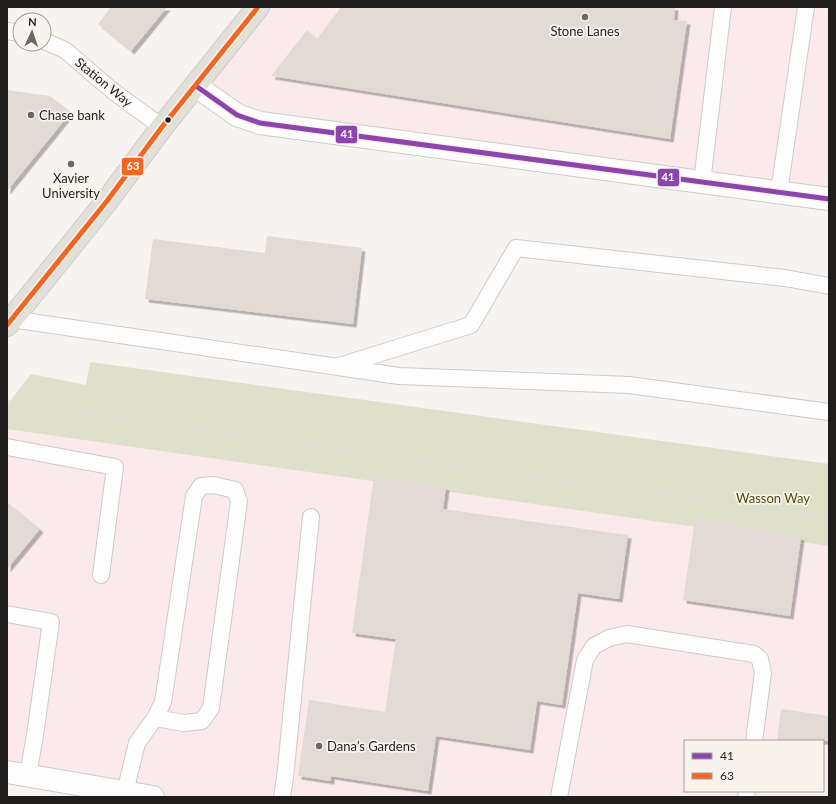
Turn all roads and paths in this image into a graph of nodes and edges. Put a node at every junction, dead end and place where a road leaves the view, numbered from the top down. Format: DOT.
graph roads {
  1 [pos="258,7"];
  2 [pos="723,7"];
  3 [pos="806,7"];
  4 [pos="52,44"];
  5 [pos="196,86"];
  6 [pos="162,127"];
  7 [pos="702,182"];
  8 [pos="779,192"];
  9 [pos="829,199"];
  10 [pos="829,286"];
  11 [pos="9,322"];
  12 [pos="335,367"];
  13 [pos="7,401"];
  14 [pos="829,412"];
  15 [pos="7,447"];
  16 [pos="829,516"];
  17 [pos="311,517"];
  18 [pos="101,575"];
  19 [pos="7,614"];
  20 [pos="156,718"];
  21 [pos="754,740"];
  22 [pos="17,774"];
  23 [pos="125,792"];
  24 [pos="153,797"];
  25 [pos="282,797"];
  26 [pos="560,797"];
  1 -- 5 [label="main road"];
  2 -- 7 [label="lane"];
  3 -- 8 [label="lane"];
  4 -- 6 [label="lane, Station Way"];
  5 -- 6 [label="main road"];
  5 -- 7 [label="street"];
  6 -- 11 [label="main road"];
  7 -- 8 [label="street"];
  8 -- 9 [label="street"];
  10 -- 12 [label="lane"];
  11 -- 12 [label="lane"];
  12 -- 14 [label="lane"];
  13 -- 16 [label="path"];
  15 -- 18 [label="lane"];
  17 -- 25 [label="lane"];
  19 -- 22 [label="lane"];
  20 -- 20 [label="lane"];
  20 -- 23 [label="lane"];
  21 -- 26 [label="lane"];
  22 -- 23 [label="street"];
  23 -- 24 [label="street"];
}
